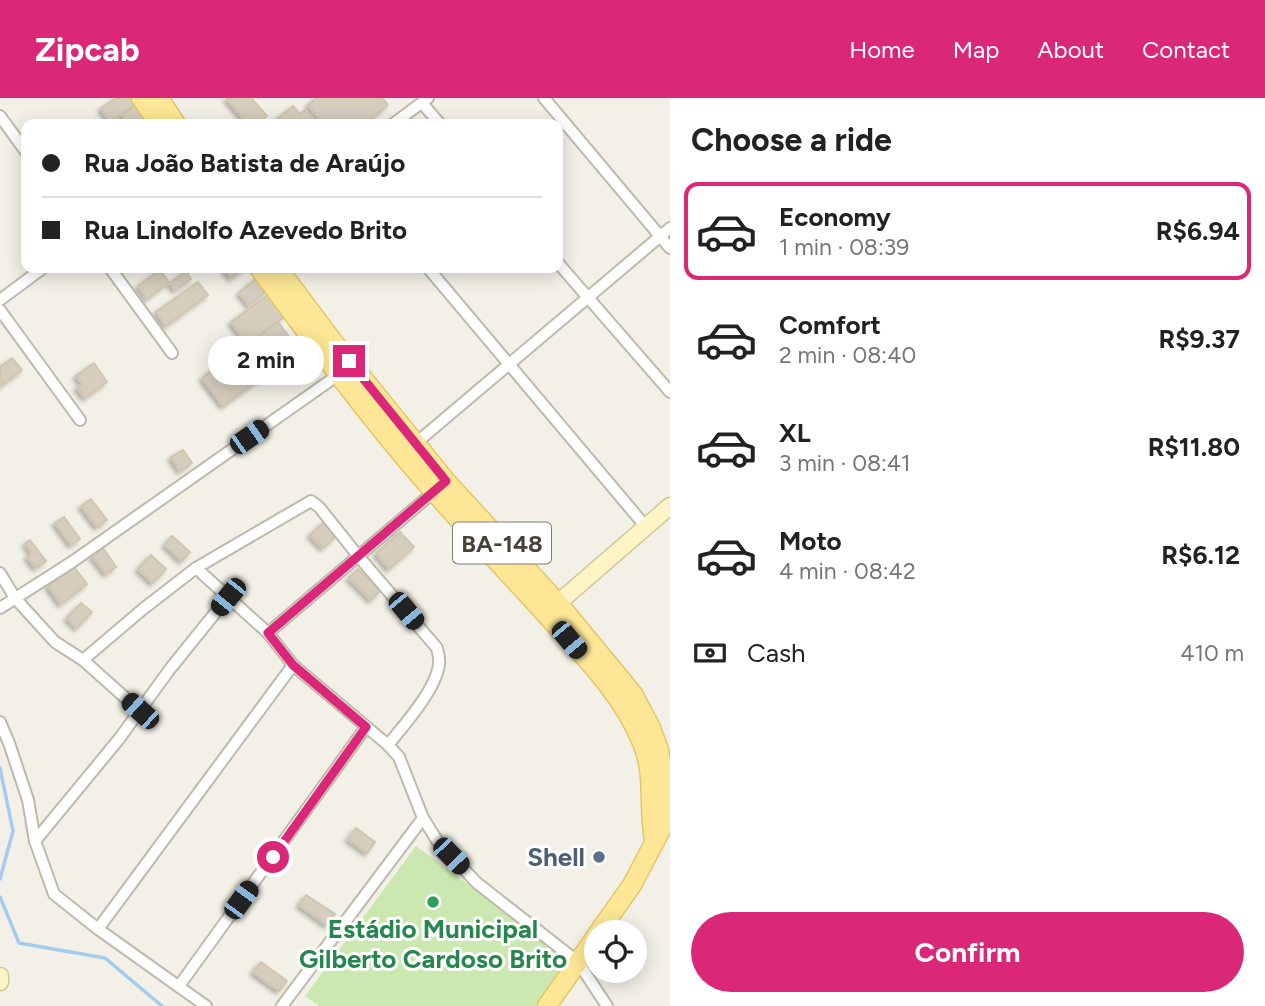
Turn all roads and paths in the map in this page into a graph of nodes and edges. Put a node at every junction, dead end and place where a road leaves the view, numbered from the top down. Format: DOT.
graph roads {
  1 [pos="141,98"];
  2 [pos="544,98"];
  3 [pos="425,100"];
  4 [pos="163,115"];
  5 [pos="0,116"];
  6 [pos="400,119"];
  7 [pos="437,119"];
  8 [pos="562,119"];
  9 [pos="563,121"];
  10 [pos="21,145"];
  11 [pos="670,228"];
  12 [pos="660,237"];
  13 [pos="670,248"];
  14 [pos="563,269"];
  15 [pos="36,273"];
  16 [pos="114,273"];
  17 [pos="263,273"];
  18 [pos="282,273"];
  19 [pos="432,273"];
  20 [pos="588,298"];
  21 [pos="0,300"];
  22 [pos="1,313"];
  23 [pos="173,353"];
  24 [pos="510,364"];
  25 [pos="338,375"];
  26 [pos="670,392"];
  27 [pos="80,420"];
  28 [pos="416,443"];
  29 [pos="440,486"];
  30 [pos="670,506"];
  31 [pos="646,527"];
  32 [pos="359,557"];
  33 [pos="196,568"];
  34 [pos="0,573"];
  35 [pos="228,597"];
  36 [pos="15,598"];
  37 [pos="0,608"];
  38 [pos="552,608"];
  39 [pos="268,633"];
  40 [pos="83,660"];
  41 [pos="293,665"];
  42 [pos="140,711"];
  43 [pos="0,722"];
  44 [pos="366,727"];
  45 [pos="388,745"];
  46 [pos="423,818"];
  47 [pos="660,825"];
  48 [pos="35,841"];
  49 [pos="607,920"];
  50 [pos="98,929"];
  51 [pos="584,953"];
  52 [pos="578,962"];
  53 [pos="179,986"];
  54 [pos="287,1004"];
  55 [pos="206,1006"];
  56 [pos="547,1006"];
  57 [pos="607,1006"];
  1 -- 4 [label="main road"];
  2 -- 8 [label="street"];
  3 -- 6 [label="street"];
  3 -- 7 [label="street"];
  5 -- 10 [label="street"];
  9 -- 12 [label="street"];
  11 -- 12 [label="street"];
  12 -- 13 [label="street"];
  12 -- 20 [label="street"];
  14 -- 20 [label="street"];
  15 -- 21 [label="street"];
  16 -- 23 [label="street"];
  17 -- 25 [label="main road, BA-148"];
  18 -- 28 [label="main road, BA-148"];
  19 -- 24 [label="street"];
  20 -- 24 [label="street"];
  20 -- 26 [label="street"];
  22 -- 27 [label="street"];
  24 -- 28 [label="street"];
  24 -- 31 [label="street"];
  25 -- 29 [label="main road, BA-148"];
  25 -- 36 [label="street"];
  28 -- 29 [label="main road, BA-148"];
  29 -- 32 [label="street"];
  29 -- 38 [label="main road, BA-148"];
  30 -- 31 [label="street"];
  31 -- 38 [label="street"];
  32 -- 33 [label="street"];
  32 -- 39 [label="street"];
  32 -- 45 [label="street"];
  33 -- 35 [label="street"];
  33 -- 40 [label="street"];
  34 -- 36 [label="street"];
  35 -- 39 [label="street"];
  35 -- 42 [label="street"];
  36 -- 37 [label="street"];
  36 -- 40 [label="street"];
  38 -- 47 [label="main road, BA-148"];
  39 -- 41 [label="street"];
  40 -- 42 [label="street"];
  41 -- 44 [label="street"];
  41 -- 50 [label="street"];
  42 -- 48 [label="street"];
  43 -- 48 [label="street"];
  44 -- 45 [label="street"];
  44 -- 53 [label="street"];
  45 -- 46 [label="street"];
  46 -- 52 [label="street"];
  46 -- 54 [label="street"];
  47 -- 49 [label="main road"];
  48 -- 50 [label="street"];
  50 -- 53 [label="street"];
  51 -- 52 [label="main road"];
  52 -- 56 [label="main road"];
  52 -- 57 [label="street"];
  53 -- 55 [label="street"];
}
